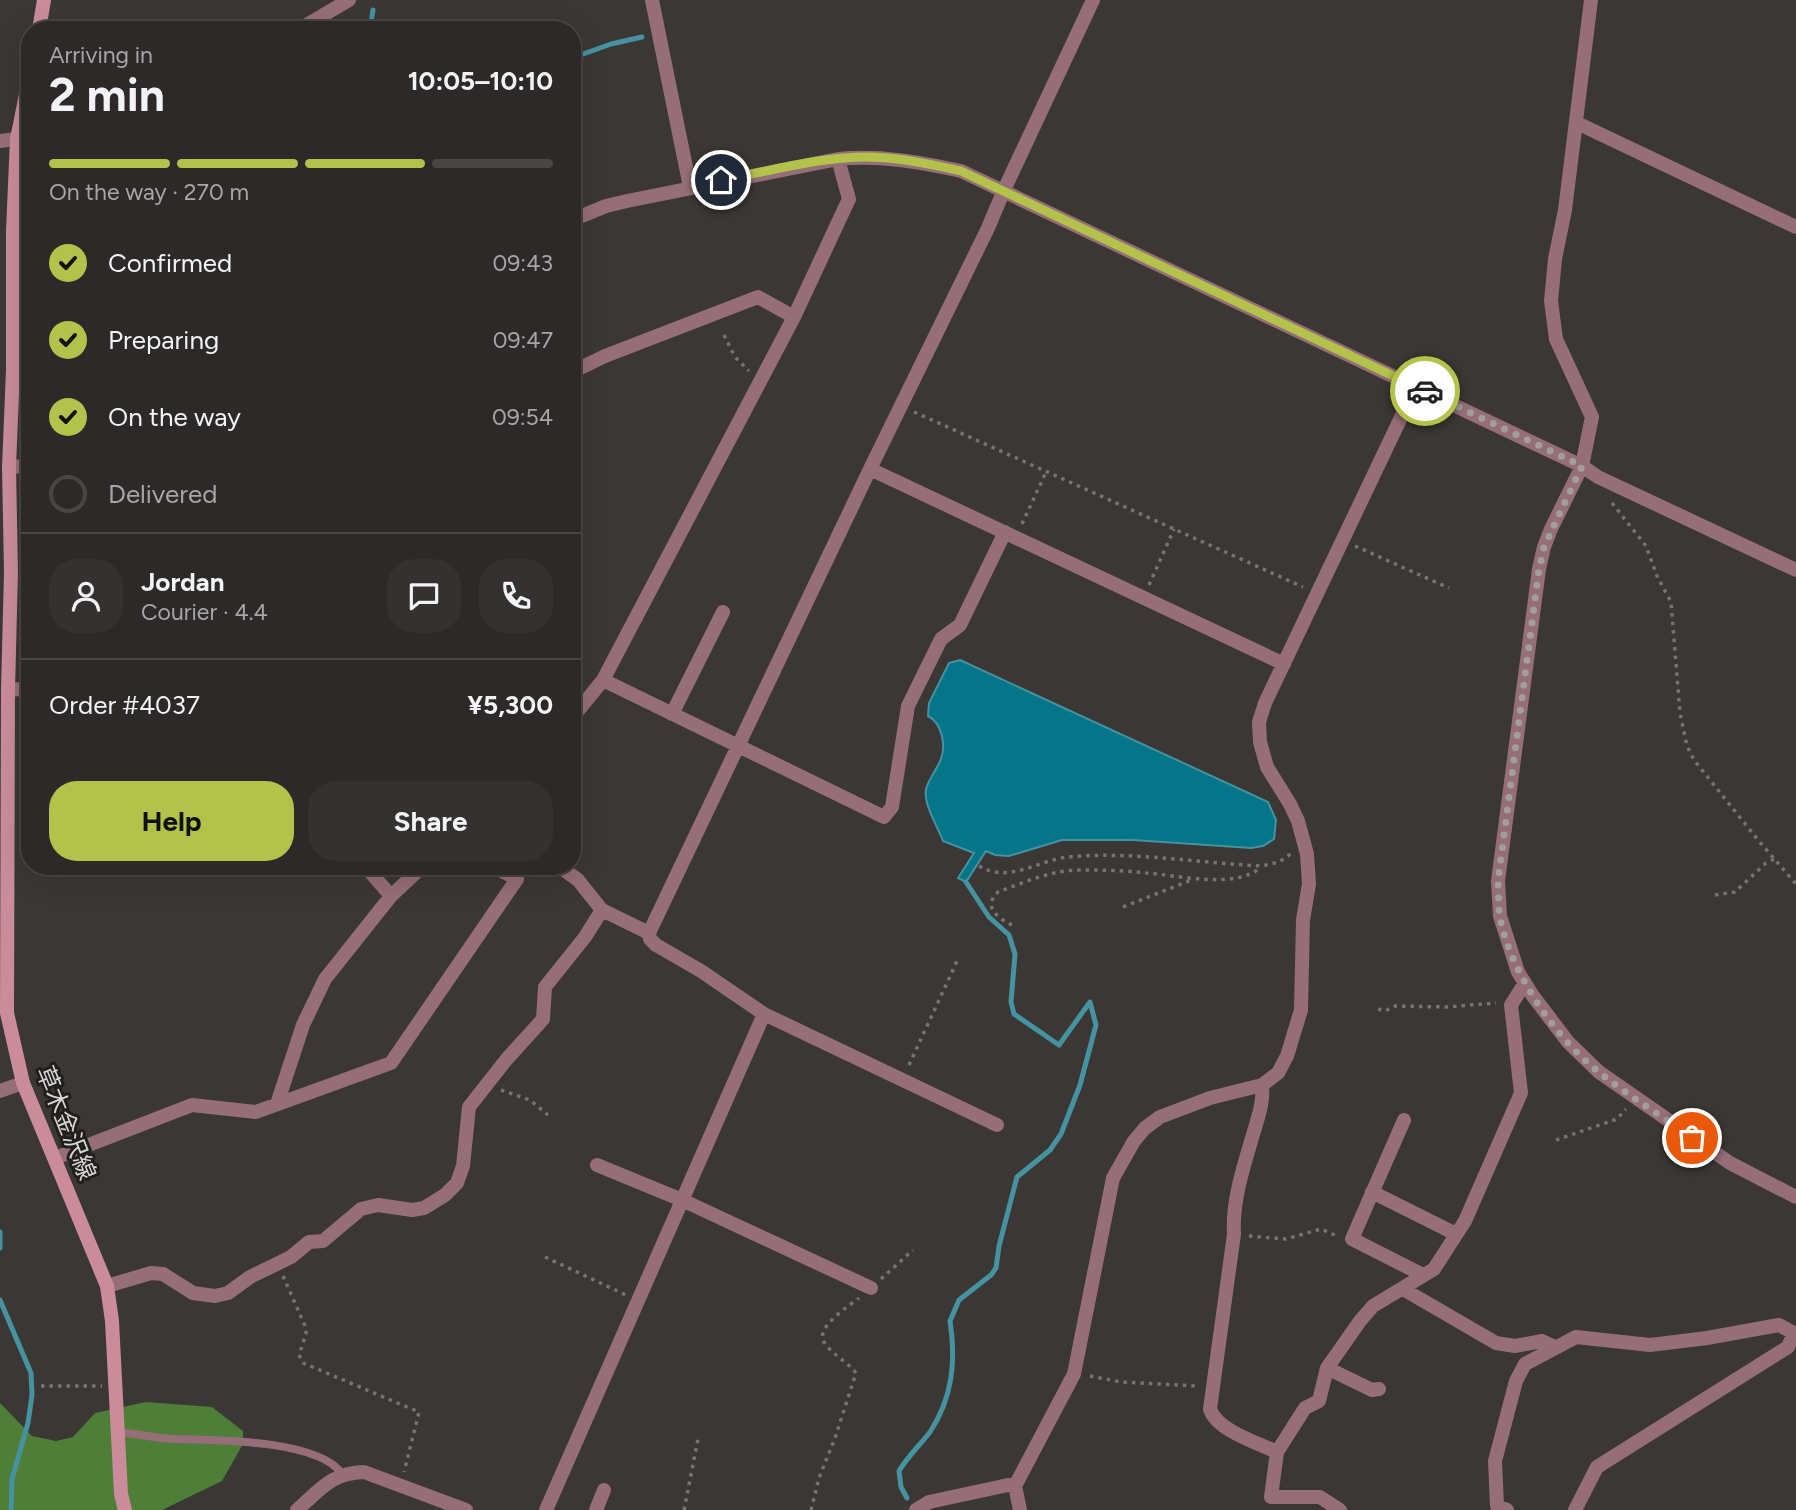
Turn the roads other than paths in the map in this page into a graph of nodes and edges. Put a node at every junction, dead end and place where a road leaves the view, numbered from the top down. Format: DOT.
graph roads {
  1 [pos="44,0"];
  2 [pos="349,0"];
  3 [pos="652,0"];
  4 [pos="1093,0"];
  5 [pos="1591,0"];
  6 [pos="40,21"];
  7 [pos="313,21"];
  8 [pos="1577,122"];
  9 [pos="21,138"];
  10 [pos="0,141"];
  11 [pos="21,157"];
  12 [pos="838,159"];
  13 [pos="690,187"];
  14 [pos="1004,190"];
  15 [pos="581,216"];
  16 [pos="1796,227"];
  17 [pos="794,317"];
  18 [pos="581,368"];
  19 [pos="1416,386"];
  20 [pos="21,466"];
  21 [pos="1582,466"];
  22 [pos="9,467"];
  23 [pos="870,469"];
  24 [pos="1010,535"];
  25 [pos="1796,570"];
  26 [pos="723,612"];
  27 [pos="1284,664"];
  28 [pos="603,680"];
  29 [pos="21,689"];
  30 [pos="8,690"];
  31 [pos="581,707"];
  32 [pos="672,714"];
  33 [pos="738,747"];
  34 [pos="373,875"];
  35 [pos="413,875"];
  36 [pos="510,875"];
  37 [pos="571,875"];
  38 [pos="391,896"];
  39 [pos="602,910"];
  40 [pos="649,933"];
  41 [pos="1525,983"];
  42 [pos="764,1014"];
  43 [pos="23,1083"];
  44 [pos="1262,1085"];
  45 [pos="0,1091"];
  46 [pos="277,1104"];
  47 [pos="1404,1120"];
  48 [pos="998,1125"];
  49 [pos="55,1157"];
  50 [pos="597,1165"];
  51 [pos="1372,1192"];
  52 [pos="1796,1197"];
  53 [pos="682,1200"];
  54 [pos="1456,1234"];
  55 [pos="1423,1275"];
  56 [pos="107,1286"];
  57 [pos="872,1288"];
  58 [pos="1403,1289"];
  59 [pos="1555,1348"];
  60 [pos="1328,1368"];
  61 [pos="1379,1389"];
  62 [pos="119,1432"];
  63 [pos="1278,1452"];
  64 [pos="342,1474"];
  65 [pos="1015,1486"];
  66 [pos="604,1490"];
  67 [pos="125,1510"];
  68 [pos="297,1510"];
  69 [pos="466,1510"];
  70 [pos="546,1510"];
  71 [pos="596,1510"];
  72 [pos="916,1510"];
  73 [pos="1020,1510"];
  74 [pos="1340,1510"];
  75 [pos="1507,1510"];
  76 [pos="1575,1510"];
  1 -- 6 [label="main road"];
  2 -- 7 [label="street"];
  3 -- 13 [label="street"];
  4 -- 14 [label="street"];
  5 -- 8 [label="street"];
  8 -- 16 [label="street"];
  8 -- 21 [label="street"];
  9 -- 10 [label="street"];
  11 -- 22 [label="main road, 草木金沢線"];
  12 -- 13 [label="street"];
  12 -- 14 [label="street"];
  12 -- 17 [label="street"];
  13 -- 15 [label="street"];
  14 -- 19 [label="street"];
  14 -- 23 [label="street"];
  17 -- 18 [label="street"];
  17 -- 28 [label="street"];
  19 -- 21 [label="street"];
  19 -- 27 [label="street"];
  20 -- 22 [label="street"];
  21 -- 25 [label="street"];
  21 -- 41 [label="street"];
  22 -- 30 [label="main road, 草木金沢線"];
  23 -- 24 [label="street"];
  23 -- 33 [label="street"];
  24 -- 27 [label="street"];
  24 -- 33 [label="street"];
  26 -- 32 [label="street"];
  27 -- 44 [label="street"];
  28 -- 31 [label="street"];
  28 -- 32 [label="street"];
  29 -- 30 [label="street"];
  30 -- 43 [label="main road, 草木金沢線"];
  32 -- 33 [label="street"];
  33 -- 40 [label="street"];
  34 -- 38 [label="street"];
  35 -- 38 [label="street"];
  36 -- 46 [label="street"];
  37 -- 39 [label="street"];
  38 -- 46 [label="street"];
  39 -- 40 [label="street"];
  39 -- 56 [label="street"];
  40 -- 42 [label="street"];
  41 -- 52 [label="street"];
  41 -- 54 [label="street"];
  42 -- 48 [label="street"];
  42 -- 53 [label="street"];
  43 -- 45 [label="street"];
  43 -- 49 [label="main road, 草木金沢線"];
  44 -- 63 [label="street"];
  44 -- 65 [label="street"];
  46 -- 49 [label="street"];
  47 -- 51 [label="street"];
  49 -- 56 [label="main road, 草木金沢線"];
  50 -- 53 [label="street"];
  51 -- 54 [label="street"];
  51 -- 55 [label="street"];
  53 -- 57 [label="street"];
  53 -- 70 [label="street"];
  54 -- 55 [label="street"];
  55 -- 58 [label="street"];
  56 -- 62 [label="main road, 草木金沢線"];
  58 -- 59 [label="street"];
  58 -- 60 [label="street"];
  59 -- 75 [label="street"];
  59 -- 76 [label="street"];
  60 -- 61 [label="street"];
  60 -- 63 [label="street"];
  62 -- 64 [label="lane"];
  62 -- 67 [label="main road, 草木金沢線"];
  63 -- 74 [label="street"];
  64 -- 68 [label="street"];
  64 -- 69 [label="street"];
  65 -- 72 [label="street"];
  65 -- 73 [label="street"];
  66 -- 71 [label="street"];
}
